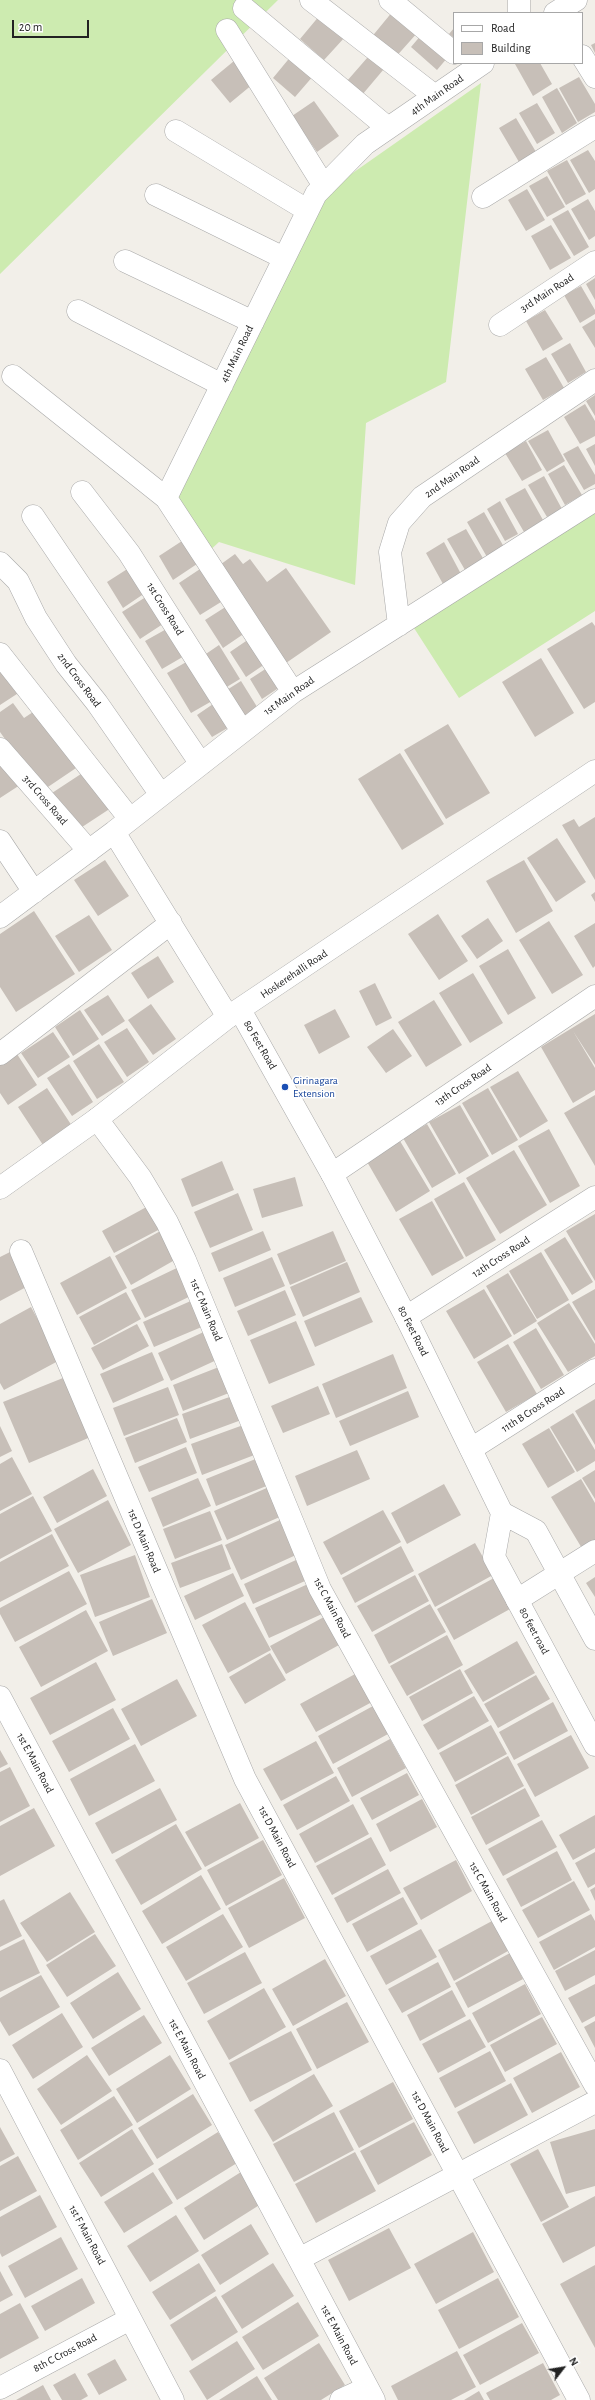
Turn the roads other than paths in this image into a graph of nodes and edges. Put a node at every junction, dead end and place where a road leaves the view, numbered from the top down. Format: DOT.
graph roads {
  1 [pos="311,0"];
  2 [pos="390,0"];
  3 [pos="518,0"];
  4 [pos="576,0"];
  5 [pos="244,8"];
  6 [pos="519,12"];
  7 [pos="557,12"];
  8 [pos="227,30"];
  9 [pos="453,52"];
  10 [pos="583,58"];
  11 [pos="474,65"];
  12 [pos="595,77"];
  13 [pos="436,96"];
  14 [pos="595,126"];
  15 [pos="388,128"];
  16 [pos="176,131"];
  17 [pos="324,186"];
  18 [pos="156,196"];
  19 [pos="483,197"];
  20 [pos="308,210"];
  21 [pos="284,258"];
  22 [pos="125,261"];
  23 [pos="595,262"];
  24 [pos="78,310"];
  25 [pos="253,322"];
  26 [pos="500,325"];
  27 [pos="13,376"];
  28 [pos="595,380"];
  29 [pos="222,385"];
  30 [pos="82,492"];
  31 [pos="166,498"];
  32 [pos="595,500"];
  33 [pos="33,516"];
  34 [pos="0,563"];
  35 [pos="399,625"];
  36 [pos="0,654"];
  37 [pos="293,692"];
  38 [pos="242,731"];
  39 [pos="0,749"];
  40 [pos="201,764"];
  41 [pos="595,771"];
  42 [pos="161,796"];
  43 [pos="122,826"];
  44 [pos="0,841"];
  45 [pos="89,851"];
  46 [pos="34,892"];
  47 [pos="0,917"];
  48 [pos="171,923"];
  49 [pos="595,996"];
  50 [pos="234,1014"];
  51 [pos="0,1054"];
  52 [pos="97,1119"];
  53 [pos="332,1174"];
  54 [pos="0,1188"];
  55 [pos="595,1197"];
  56 [pos="21,1251"];
  57 [pos="406,1317"];
  58 [pos="595,1370"];
  59 [pos="471,1449"];
  60 [pos="502,1513"];
  61 [pos="595,1551"];
  62 [pos="560,1572"];
  63 [pos="517,1600"];
  64 [pos="595,1639"];
  65 [pos="0,1697"];
  66 [pos="595,1745"];
  67 [pos="0,2070"];
  68 [pos="595,2085"];
  69 [pos="595,2102"];
  70 [pos="459,2176"];
  71 [pos="299,2259"];
  72 [pos="130,2319"];
  73 [pos="0,2388"];
  74 [pos="371,2394"];
  75 [pos="173,2400"];
  76 [pos="341,2400"];
  77 [pos="579,2400"];
  1 -- 13 [label="street"];
  2 -- 9 [label="street"];
  3 -- 6 [label="street"];
  4 -- 7 [label="street"];
  5 -- 15 [label="street"];
  8 -- 17 [label="street"];
  10 -- 12 [label="street"];
  11 -- 13 [label="street, 4th Main Road"];
  13 -- 15 [label="street, 4th Main Road"];
  14 -- 19 [label="street"];
  15 -- 17 [label="street, 4th Main Road"];
  16 -- 20 [label="street"];
  17 -- 20 [label="street, 4th Main Road"];
  18 -- 21 [label="street"];
  20 -- 21 [label="street, 4th Main Road"];
  21 -- 25 [label="street, 4th Main Road"];
  22 -- 25 [label="street"];
  23 -- 26 [label="street, 3rd Main Road"];
  24 -- 29 [label="street"];
  25 -- 29 [label="street, 4th Main Road"];
  27 -- 31 [label="street"];
  28 -- 35 [label="street, 2nd Main Road"];
  29 -- 31 [label="street, 4th Main Road"];
  30 -- 38 [label="street, 1st Cross Road"];
  31 -- 37 [label="street"];
  32 -- 35 [label="street, 1st Main Road"];
  33 -- 40 [label="street"];
  34 -- 42 [label="street, 2nd Cross Road"];
  35 -- 37 [label="street, 1st Main Road"];
  36 -- 43 [label="street, 80 Feet Road"];
  37 -- 38 [label="street, 1st Main Road"];
  38 -- 40 [label="street, 1st Main Road"];
  39 -- 45 [label="street, 3rd Cross Road"];
  40 -- 42 [label="street, 1st Main Road"];
  41 -- 50 [label="street, Hoskerehalli Road"];
  42 -- 43 [label="street, 1st Main Road"];
  43 -- 45 [label="street, 1st Main Road"];
  43 -- 48 [label="street, 80 Feet Road"];
  44 -- 46 [label="street"];
  45 -- 46 [label="street, 1st Main Road"];
  46 -- 47 [label="street, 1st Main Road"];
  48 -- 50 [label="street, 80 Feet Road"];
  48 -- 51 [label="street"];
  49 -- 53 [label="street, 13th Cross Road"];
  50 -- 52 [label="street, Hoskerehalli Road"];
  50 -- 53 [label="street, 80 Feet Road"];
  52 -- 54 [label="street, Hoskerehalli Road"];
  52 -- 68 [label="street, 1st C Main Road"];
  53 -- 57 [label="street, 80 Feet Road"];
  55 -- 57 [label="street, 12th Cross Road"];
  56 -- 70 [label="street, 1st D Main Road"];
  57 -- 59 [label="street, 80 Feet Road"];
  58 -- 59 [label="street, 11th B Cross Road"];
  59 -- 60 [label="street, 80 Feet Road"];
  60 -- 62 [label="street"];
  60 -- 63 [label="street, 80 feet road"];
  61 -- 62 [label="street"];
  62 -- 63 [label="street"];
  62 -- 64 [label="street"];
  63 -- 66 [label="street, 80 feet road"];
  65 -- 71 [label="street, 1st E Main Road"];
  67 -- 72 [label="street, 1st F Main Road"];
  69 -- 70 [label="street"];
  70 -- 71 [label="street"];
  70 -- 77 [label="street, 1st D Main Road"];
  71 -- 74 [label="street, 1st E Main Road"];
  72 -- 73 [label="street, 8th C Cross Road"];
  72 -- 75 [label="street, 1st F Main Road"];
  74 -- 76 [label="street"];
}
